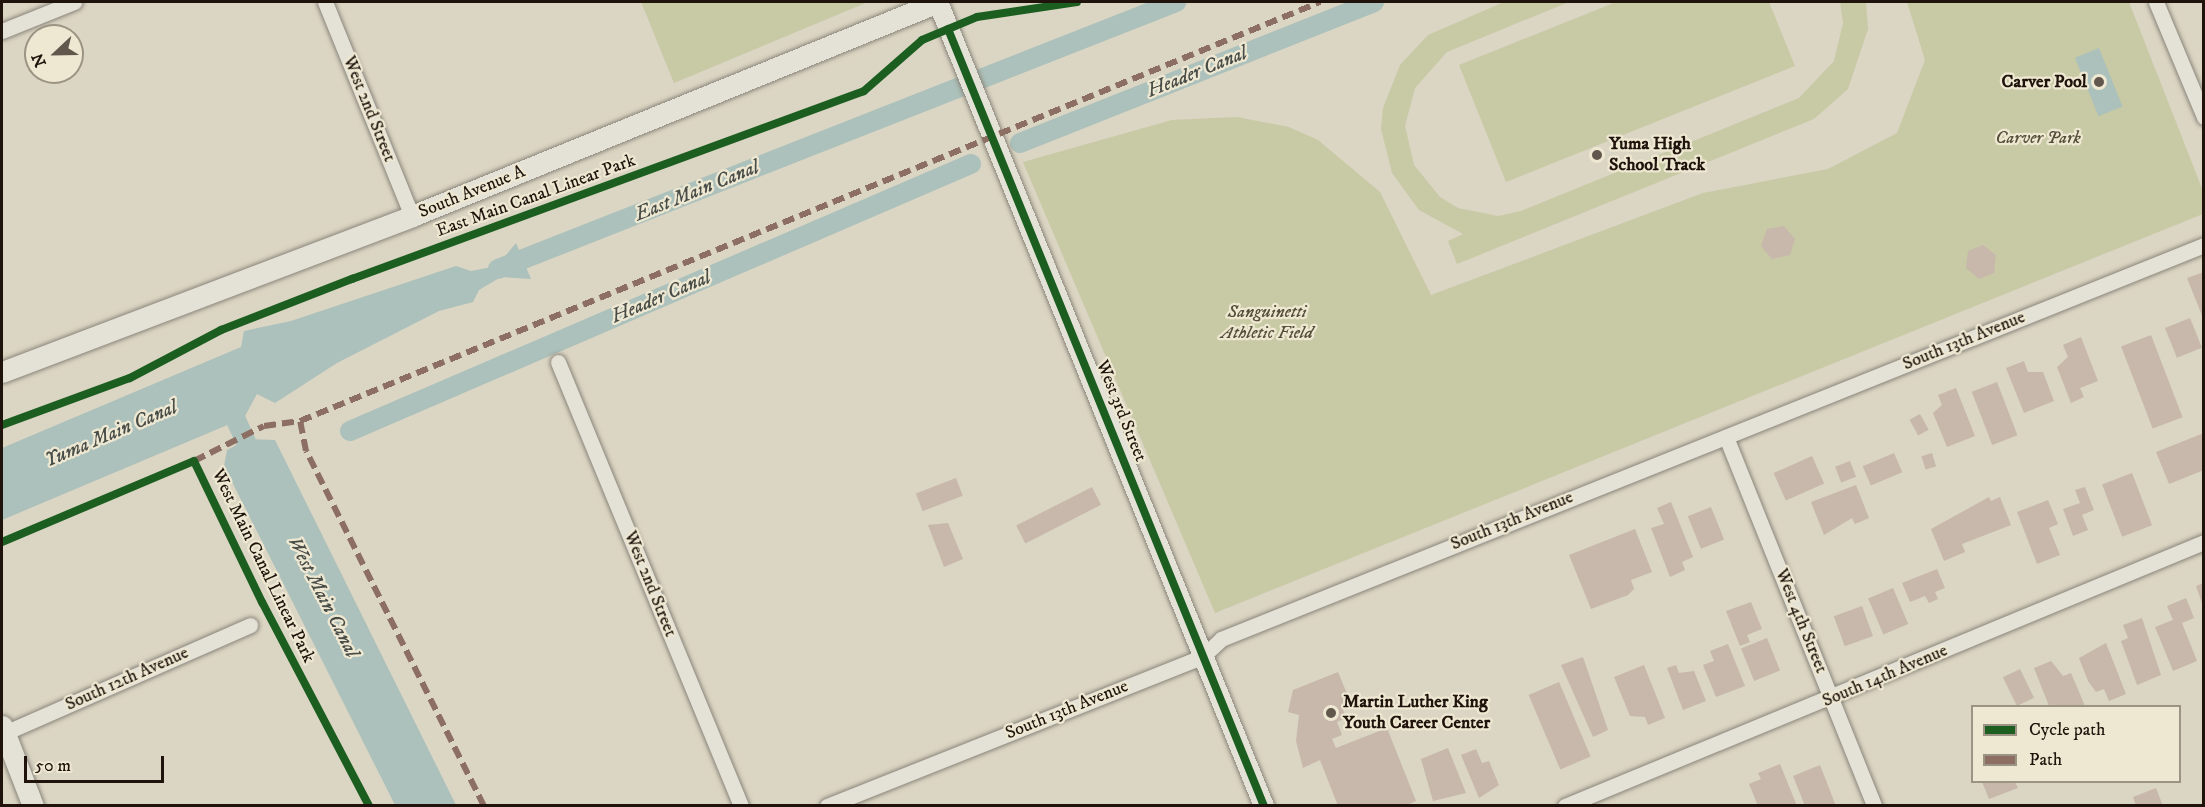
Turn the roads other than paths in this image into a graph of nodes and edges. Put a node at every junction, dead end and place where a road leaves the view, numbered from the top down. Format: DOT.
graph roads {
  1 [pos="74,2"];
  2 [pos="326,2"];
  3 [pos="938,2"];
  4 [pos="2156,2"];
  5 [pos="2,31"];
  6 [pos="2204,117"];
  7 [pos="412,216"];
  8 [pos="2204,244"];
  9 [pos="558,362"];
  10 [pos="2,372"];
  11 [pos="1726,437"];
  12 [pos="2204,542"];
  13 [pos="250,625"];
  14 [pos="1203,656"];
  15 [pos="1832,698"];
  16 [pos="2,731"];
  17 [pos="33,806"];
  18 [pos="741,806"];
  19 [pos="826,806"];
  20 [pos="1264,806"];
  21 [pos="1565,806"];
  22 [pos="1874,806"];
  1 -- 5 [label="street"];
  2 -- 7 [label="street, West 2nd Street"];
  3 -- 7 [label="main road, South Avenue A"];
  3 -- 14 [label="street, West 3rd Street"];
  4 -- 6 [label="street"];
  7 -- 10 [label="main road, South Avenue A"];
  8 -- 11 [label="street, South 13th Avenue"];
  9 -- 18 [label="street, West 2nd Street"];
  11 -- 14 [label="street, South 13th Avenue"];
  11 -- 15 [label="street, West 4th Street"];
  12 -- 15 [label="street, South 14th Avenue"];
  13 -- 16 [label="street, South 12th Avenue"];
  14 -- 19 [label="street, South 13th Avenue"];
  14 -- 20 [label="street, West 3rd Street"];
  15 -- 21 [label="street, South 14th Avenue"];
  15 -- 22 [label="street, West 4th Street"];
  16 -- 17 [label="main road"];
}
